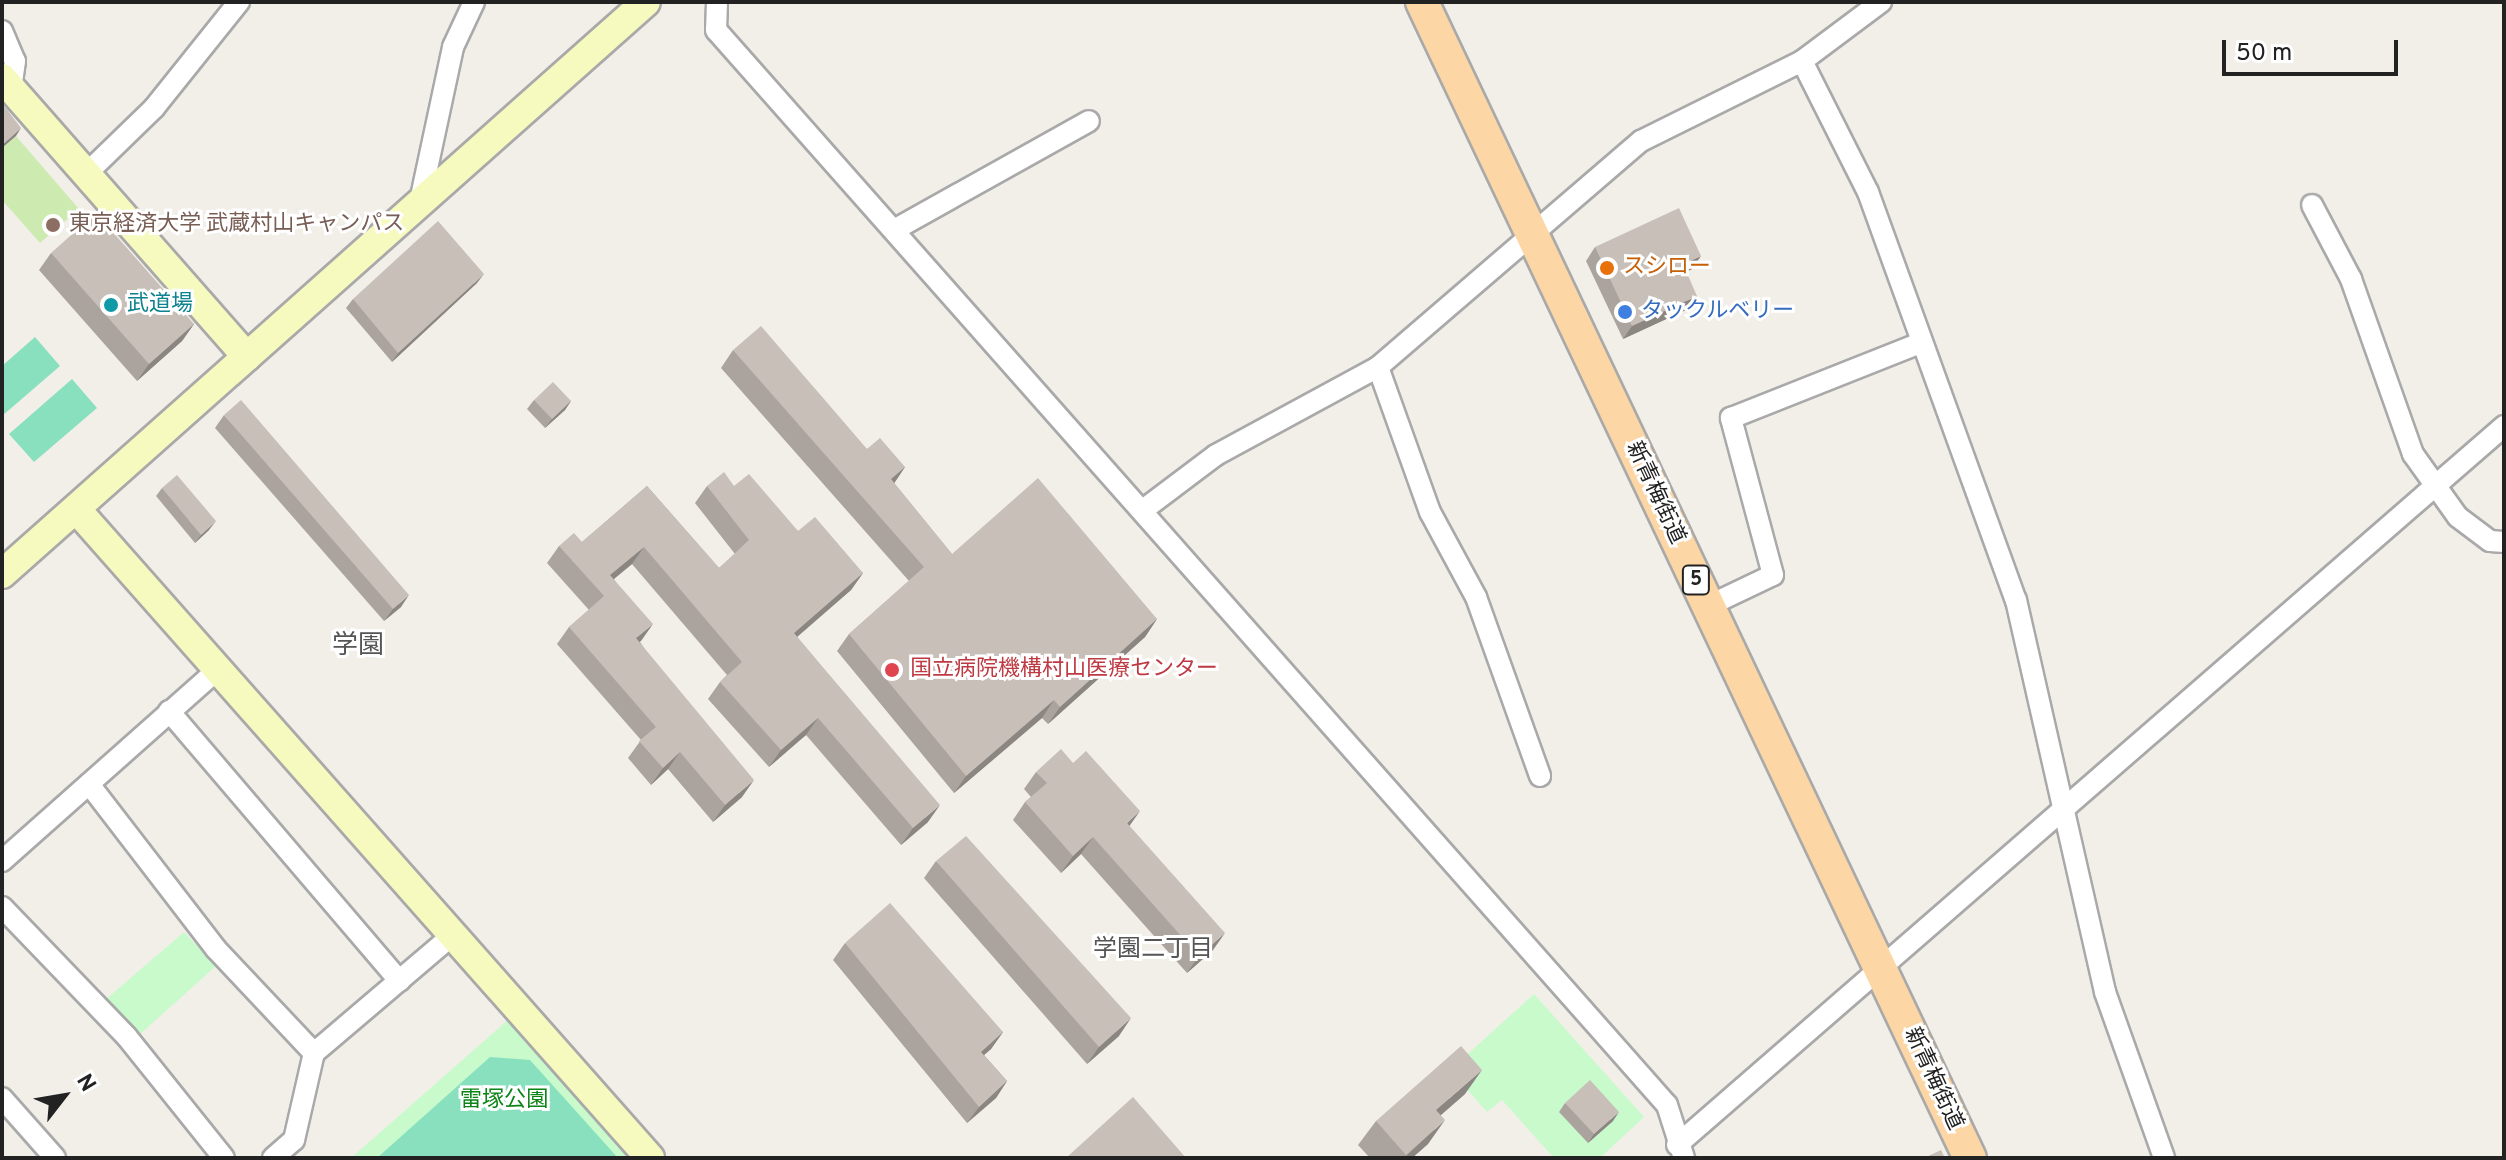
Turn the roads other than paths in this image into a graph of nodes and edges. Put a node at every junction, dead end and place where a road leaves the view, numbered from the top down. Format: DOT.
graph roads {
  1 [pos="239,2"];
  2 [pos="474,2"];
  3 [pos="646,2"];
  4 [pos="717,2"];
  5 [pos="1422,2"];
  6 [pos="1881,2"];
  7 [pos="2,31"];
  8 [pos="1802,61"];
  9 [pos="6,83"];
  10 [pos="1089,121"];
  11 [pos="86,174"];
  12 [pos="2312,205"];
  13 [pos="419,206"];
  14 [pos="894,230"];
  15 [pos="1535,239"];
  16 [pos="1918,344"];
  17 [pos="247,357"];
  18 [pos="1378,367"];
  19 [pos="2504,426"];
  20 [pos="2434,488"];
  21 [pos="77,510"];
  22 [pos="1143,510"];
  23 [pos="2504,542"];
  24 [pos="2,574"];
  25 [pos="1708,606"];
  26 [pos="218,669"];
  27 [pos="169,711"];
  28 [pos="1540,776"];
  29 [pos="89,784"];
  30 [pos="2067,807"];
  31 [pos="2,861"];
  32 [pos="2,907"];
  33 [pos="454,934"];
  34 [pos="1881,969"];
  35 [pos="400,981"];
  36 [pos="314,1053"];
  37 [pos="2,1098"];
  38 [pos="1680,1152"];
  39 [pos="55,1158"];
  40 [pos="224,1158"];
  41 [pos="273,1158"];
  42 [pos="650,1158"];
  43 [pos="1970,1158"];
  44 [pos="2164,1158"];
  1 -- 11 [label="street"];
  2 -- 13 [label="street"];
  3 -- 13 [label="street"];
  4 -- 14 [label="street"];
  5 -- 15 [label="main road, 新青梅街道 / 5"];
  6 -- 8 [label="street"];
  7 -- 9 [label="street"];
  8 -- 15 [label="street"];
  8 -- 16 [label="street"];
  9 -- 11 [label="street"];
  10 -- 14 [label="street"];
  11 -- 17 [label="street"];
  12 -- 20 [label="street"];
  13 -- 17 [label="street"];
  14 -- 22 [label="street"];
  15 -- 18 [label="street"];
  15 -- 25 [label="main road, 新青梅街道 / 5"];
  16 -- 25 [label="street"];
  16 -- 30 [label="street"];
  17 -- 21 [label="street"];
  18 -- 22 [label="street"];
  18 -- 28 [label="street"];
  19 -- 20 [label="street"];
  20 -- 23 [label="street"];
  20 -- 30 [label="street"];
  21 -- 24 [label="street"];
  21 -- 26 [label="street"];
  22 -- 38 [label="street"];
  25 -- 34 [label="main road, 新青梅街道 / 5"];
  26 -- 27 [label="street"];
  26 -- 33 [label="street"];
  27 -- 29 [label="street"];
  27 -- 35 [label="street"];
  29 -- 31 [label="street"];
  29 -- 36 [label="street"];
  30 -- 34 [label="street"];
  30 -- 44 [label="street"];
  32 -- 40 [label="street"];
  33 -- 35 [label="street"];
  33 -- 42 [label="street"];
  34 -- 38 [label="street"];
  34 -- 43 [label="main road, 新青梅街道 / 5"];
  35 -- 36 [label="street"];
  36 -- 41 [label="street"];
  37 -- 39 [label="street"];
}
